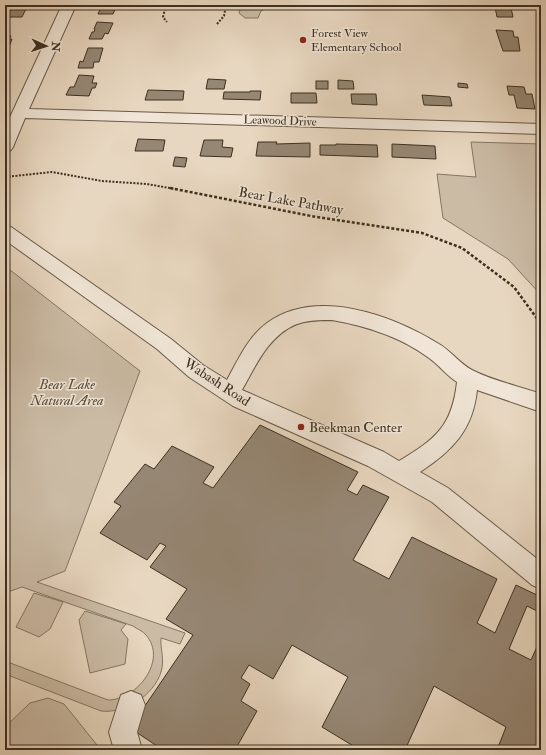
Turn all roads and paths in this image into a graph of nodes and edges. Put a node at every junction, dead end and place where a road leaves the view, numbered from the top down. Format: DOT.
graph roads {
  1 [pos="70,5"];
  2 [pos="166,5"];
  3 [pos="226,5"];
  4 [pos="167,22"];
  5 [pos="217,24"];
  6 [pos="19,113"];
  7 [pos="541,129"];
  8 [pos="5,147"];
  9 [pos="5,177"];
  10 [pos="5,231"];
  11 [pos="541,324"];
  12 [pos="468,378"];
  13 [pos="230,393"];
  14 [pos="541,403"];
  15 [pos="400,472"];
  16 [pos="541,577"];
  17 [pos="131,705"];
  18 [pos="128,750"];
  1 -- 6 [label="street"];
  2 -- 4 [label="path"];
  3 -- 5 [label="path"];
  6 -- 7 [label="street, Leawood Drive"];
  6 -- 8 [label="street"];
  9 -- 11 [label="path, Bear Lake Pathway"];
  10 -- 13 [label="street, Wabash Road"];
  12 -- 13 [label="street"];
  12 -- 14 [label="street"];
  12 -- 15 [label="street"];
  13 -- 15 [label="street, Wabash Road"];
  15 -- 16 [label="street, Wabash Road"];
  17 -- 18 [label="street"];
}
